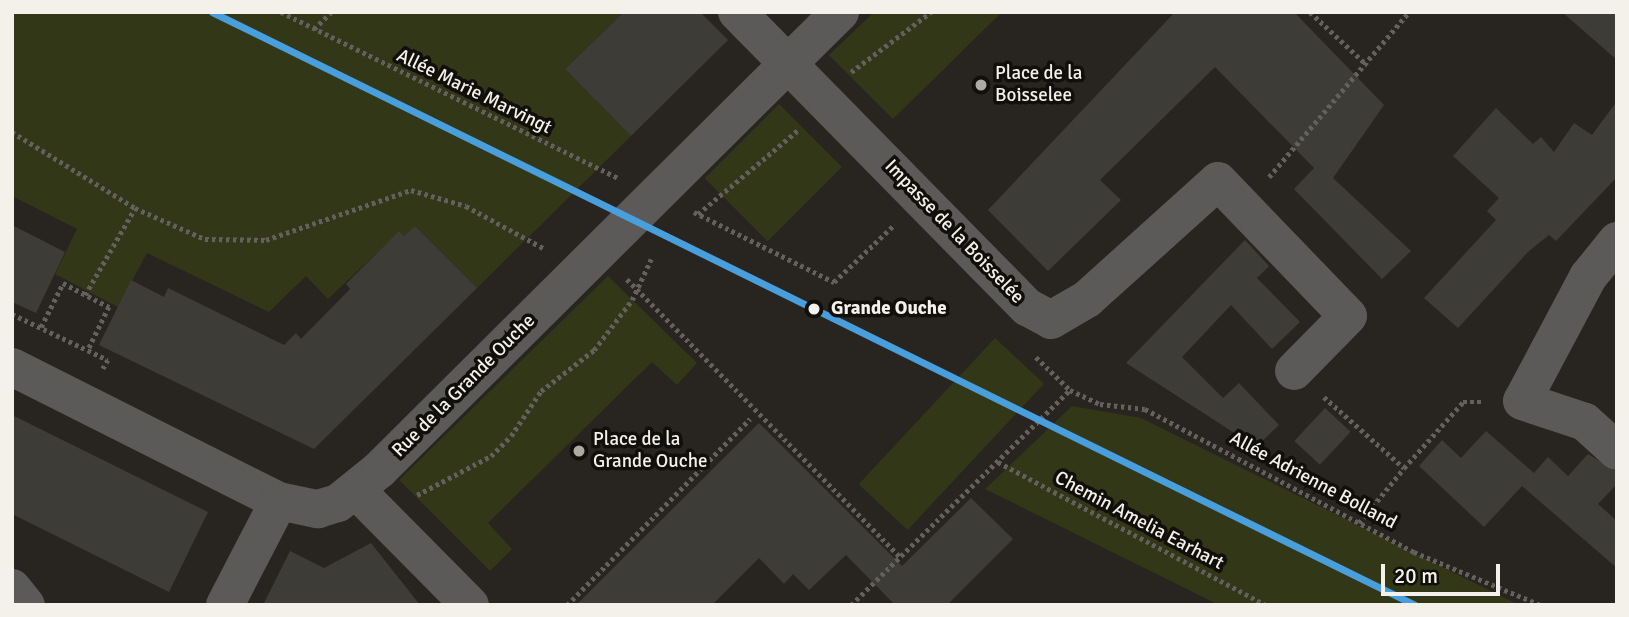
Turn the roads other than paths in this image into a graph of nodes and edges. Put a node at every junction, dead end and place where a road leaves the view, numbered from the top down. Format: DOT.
graph roads {
  1 [pos="737,12"];
  2 [pos="840,12"];
  3 [pos="788,64"];
  4 [pos="1617,241"];
  5 [pos="12,367"];
  6 [pos="1294,371"];
  7 [pos="1617,451"];
  8 [pos="356,490"];
  9 [pos="279,501"];
  10 [pos="12,588"];
  11 [pos="26,605"];
  12 [pos="225,605"];
  13 [pos="470,605"];
  1 -- 3 [label="street, Impasse de la Boisselée"];
  2 -- 3 [label="street, Rue de la Grande Ouche"];
  3 -- 6 [label="street, Impasse de la Boisselée"];
  3 -- 8 [label="street, Rue de la Grande Ouche"];
  4 -- 7 [label="street"];
  5 -- 9 [label="street, Rue de la Grande Ouche"];
  8 -- 9 [label="street, Rue de la Grande Ouche"];
  8 -- 13 [label="street"];
  9 -- 12 [label="street"];
  10 -- 11 [label="street"];
}
